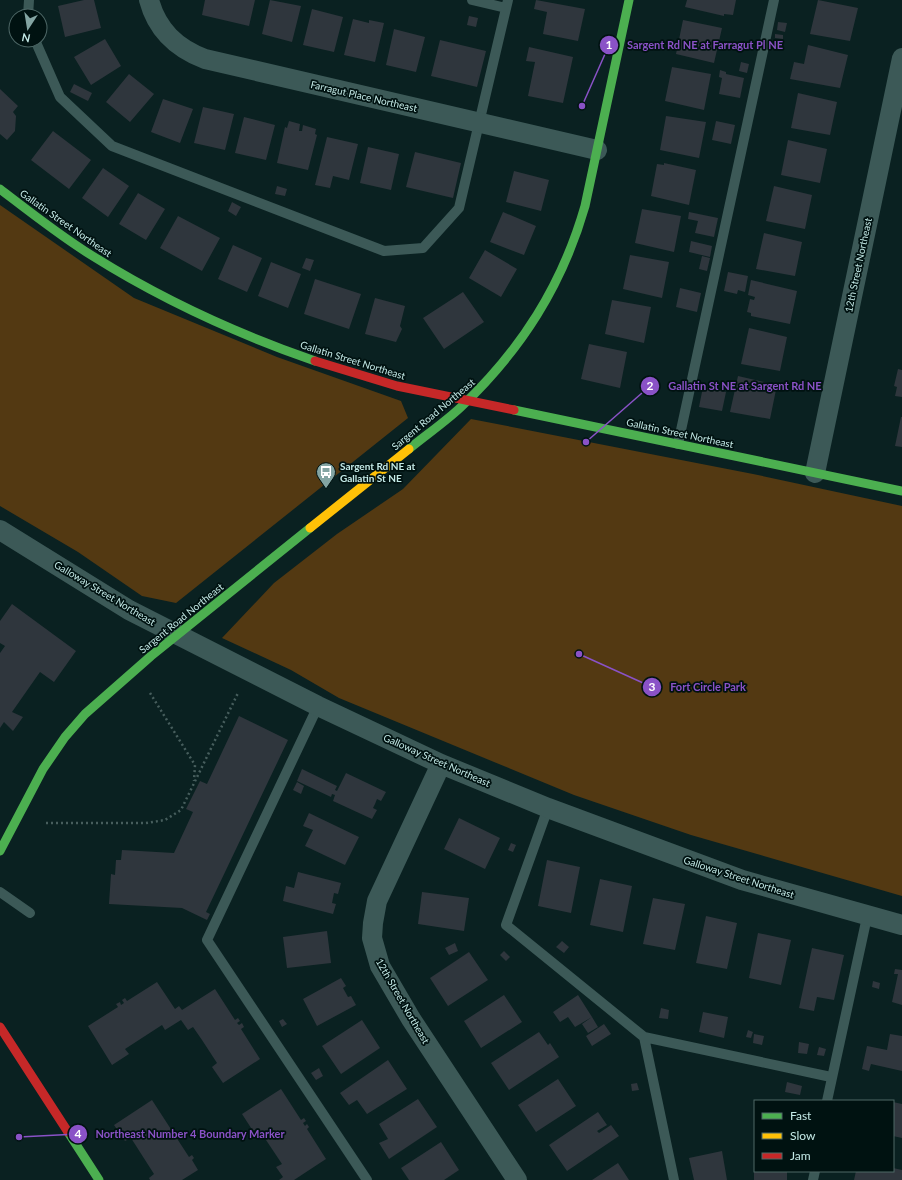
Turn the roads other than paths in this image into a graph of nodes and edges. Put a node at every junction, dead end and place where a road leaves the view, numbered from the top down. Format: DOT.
graph roads {
  1 [pos="472,0"];
  2 [pos="630,0"];
  3 [pos="774,0"];
  4 [pos="150,4"];
  5 [pos="507,4"];
  6 [pos="39,48"];
  7 [pos="902,58"];
  8 [pos="480,124"];
  9 [pos="597,150"];
  10 [pos="0,189"];
  11 [pos="469,400"];
  12 [pos="678,444"];
  13 [pos="815,473"];
  14 [pos="902,491"];
  15 [pos="0,530"];
  16 [pos="178,635"];
  17 [pos="318,706"];
  18 [pos="441,764"];
  19 [pos="548,808"];
  20 [pos="0,851"];
  21 [pos="0,892"];
  22 [pos="30,913"];
  23 [pos="867,917"];
  24 [pos="902,925"];
  25 [pos="0,1027"];
  26 [pos="644,1037"];
  27 [pos="6,1051"];
  28 [pos="18,1055"];
  29 [pos="831,1077"];
  30 [pos="827,1100"];
  31 [pos="100,1180"];
  32 [pos="367,1180"];
  33 [pos="517,1180"];
  34 [pos="674,1180"];
  1 -- 5 [label="lane"];
  2 -- 9 [label="street, Sargent Road Northeast"];
  3 -- 12 [label="lane"];
  4 -- 8 [label="street, Farragut Place Northeast"];
  5 -- 8 [label="lane"];
  6 -- 8 [label="lane"];
  7 -- 13 [label="street, 12th Street Northeast"];
  8 -- 9 [label="street, Farragut Place Northeast"];
  9 -- 11 [label="street, Sargent Road Northeast"];
  10 -- 11 [label="street, Gallatin Street Northeast"];
  11 -- 12 [label="street, Gallatin Street Northeast"];
  11 -- 16 [label="street, Sargent Road Northeast"];
  12 -- 13 [label="street, Gallatin Street Northeast"];
  13 -- 14 [label="street, Gallatin Street Northeast"];
  15 -- 16 [label="street, Galloway Street Northeast"];
  16 -- 17 [label="street, Galloway Street Northeast"];
  16 -- 20 [label="street, Sargent Road Northeast"];
  17 -- 18 [label="street, Galloway Street Northeast"];
  17 -- 32 [label="lane"];
  18 -- 19 [label="street, Galloway Street Northeast"];
  18 -- 33 [label="street, 12th Street Northeast"];
  19 -- 23 [label="street, Galloway Street Northeast"];
  19 -- 26 [label="lane"];
  21 -- 22 [label="lane"];
  23 -- 24 [label="street, Galloway Street Northeast"];
  23 -- 29 [label="lane"];
  25 -- 28 [label="street"];
  26 -- 29 [label="lane"];
  26 -- 34 [label="lane"];
  27 -- 28 [label="street"];
  28 -- 31 [label="street"];
  29 -- 30 [label="lane"];
}
